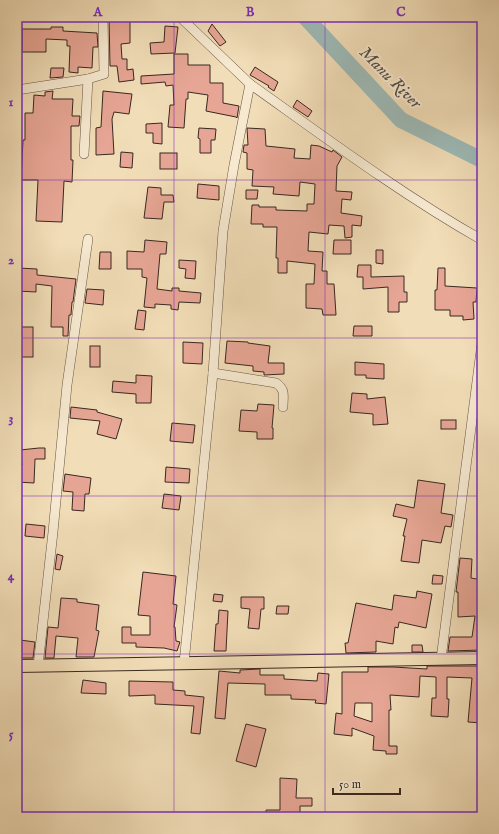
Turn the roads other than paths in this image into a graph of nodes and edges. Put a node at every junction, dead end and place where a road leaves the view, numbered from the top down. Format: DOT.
graph roads {
  1 [pos="103,17"];
  2 [pos="180,17"];
  3 [pos="88,79"];
  4 [pos="250,84"];
  5 [pos="17,90"];
  6 [pos="84,154"];
  7 [pos="88,239"];
  8 [pos="482,240"];
  9 [pos="482,343"];
  10 [pos="213,373"];
  11 [pos="282,407"];
  12 [pos="482,658"];
  13 [pos="440,659"];
  14 [pos="184,663"];
  15 [pos="17,666"];
  16 [pos="38,666"];
  1 -- 3 [label="street"];
  2 -- 4 [label="street"];
  3 -- 5 [label="street"];
  3 -- 6 [label="street"];
  4 -- 8 [label="street"];
  4 -- 10 [label="street"];
  7 -- 16 [label="street"];
  9 -- 13 [label="street"];
  10 -- 11 [label="street"];
  10 -- 14 [label="street"];
  12 -- 13 [label="main road"];
  13 -- 14 [label="main road"];
  14 -- 16 [label="main road"];
  15 -- 16 [label="main road"];
}
